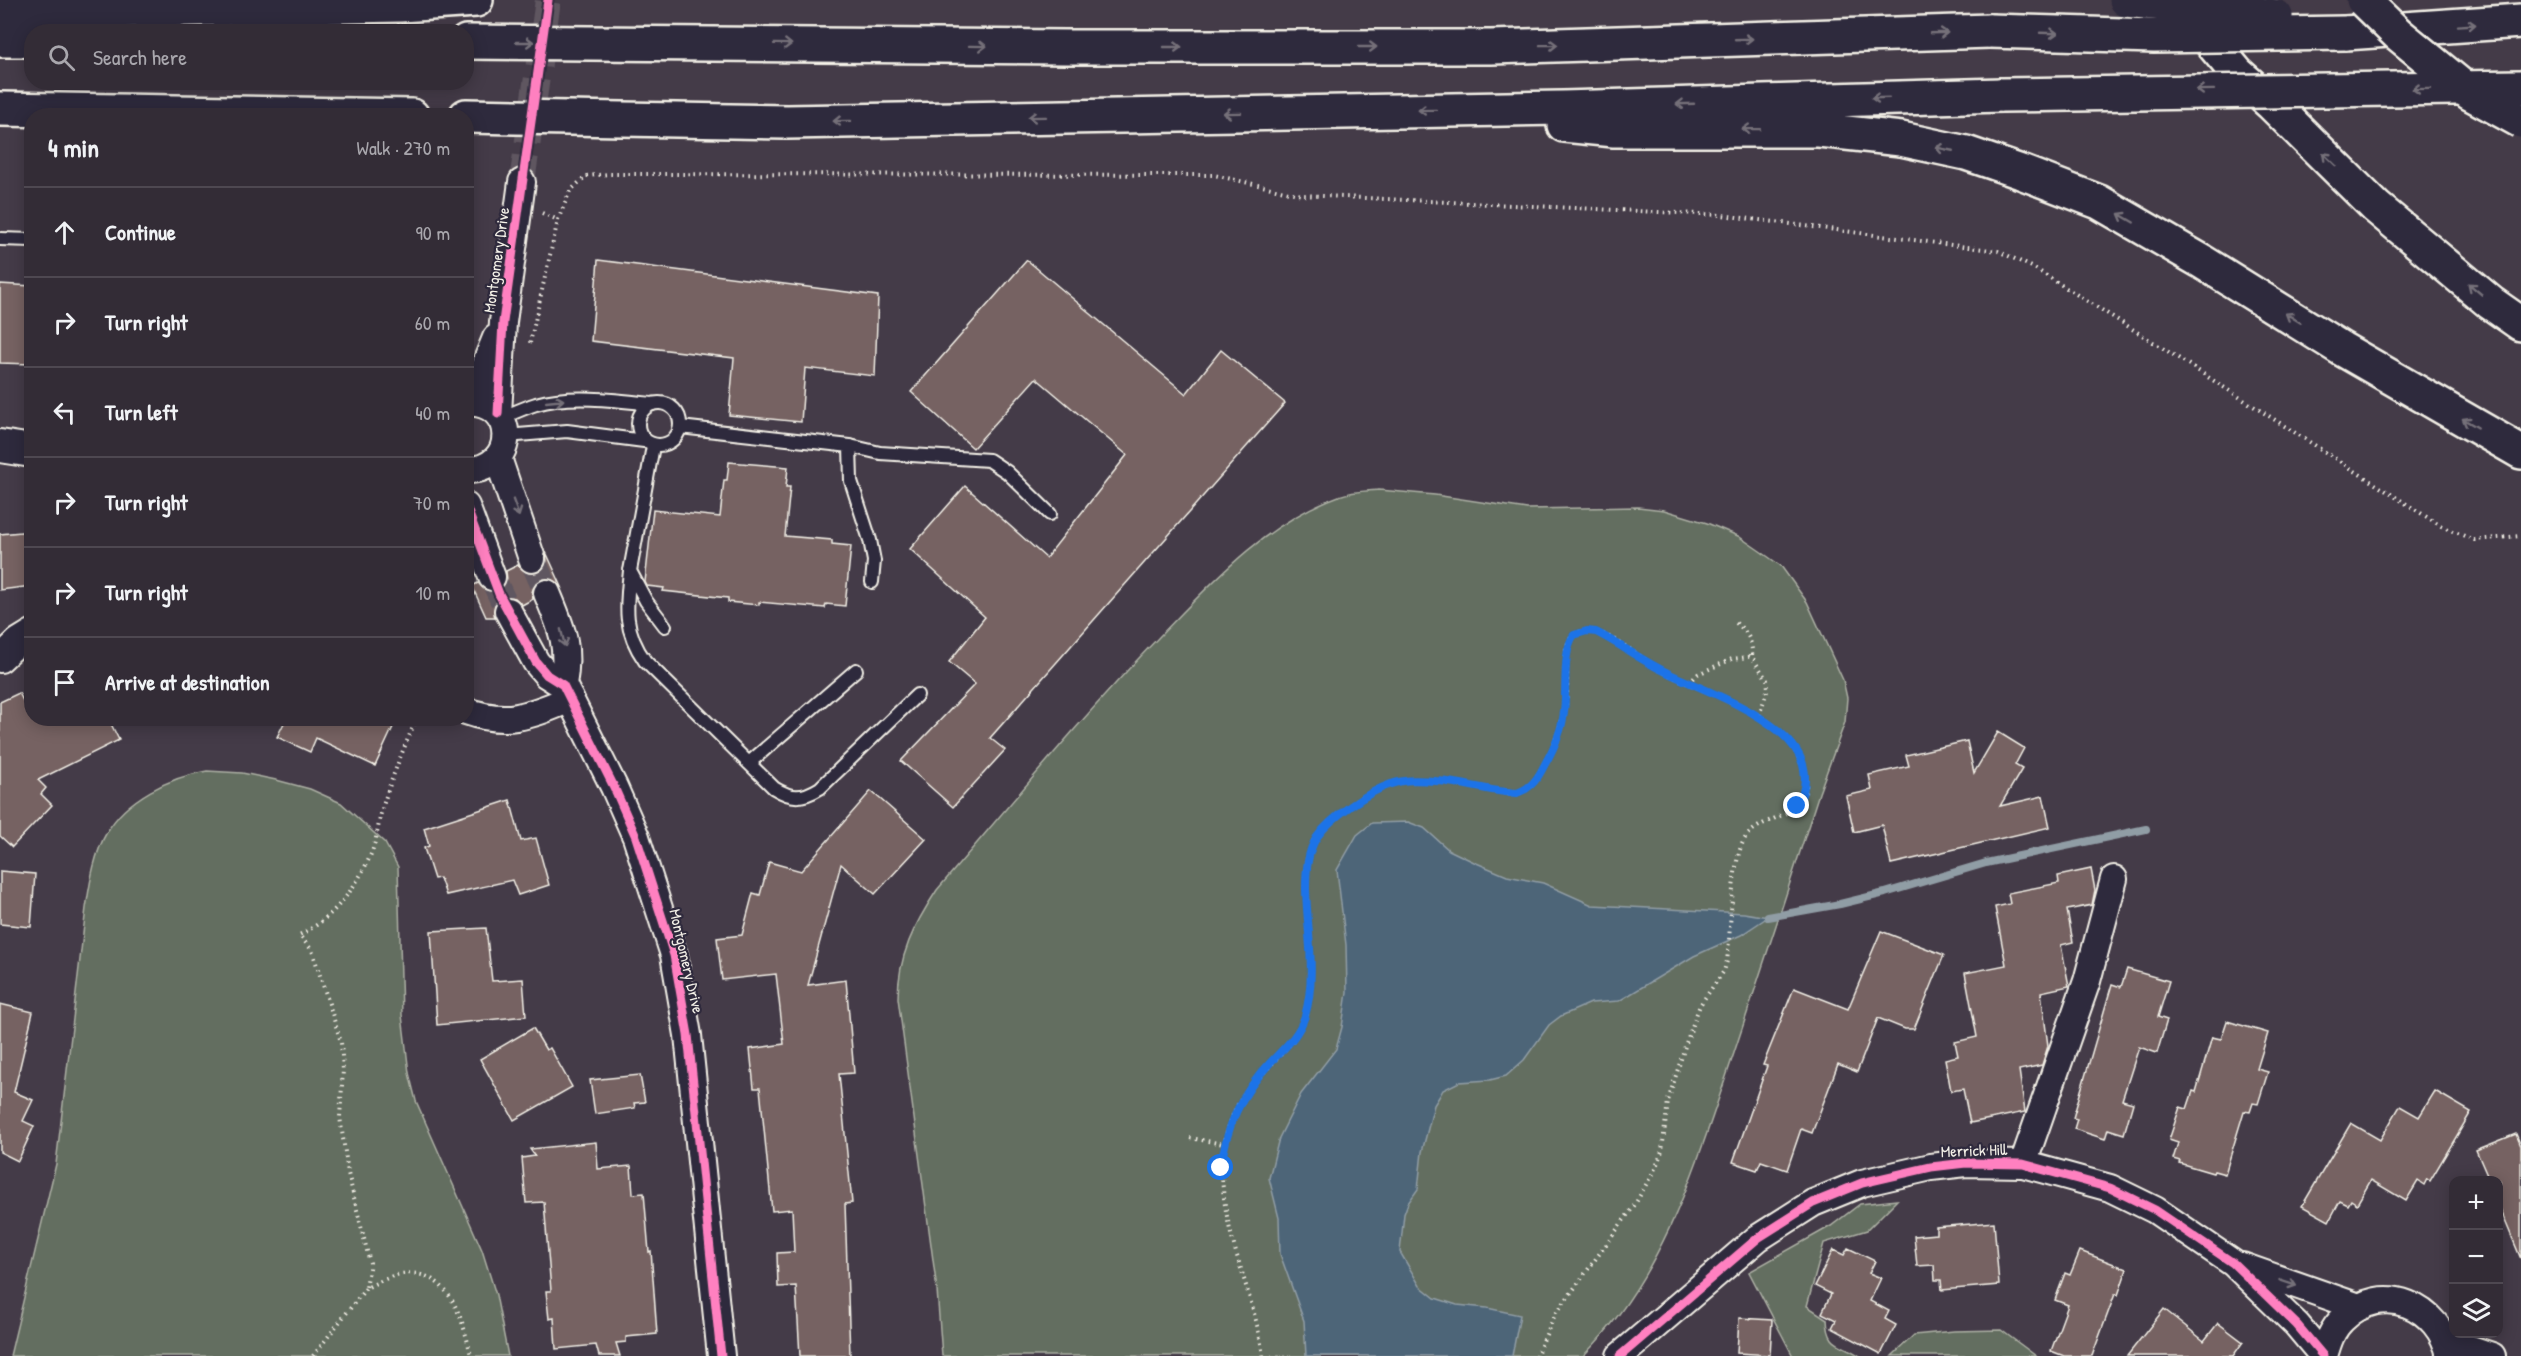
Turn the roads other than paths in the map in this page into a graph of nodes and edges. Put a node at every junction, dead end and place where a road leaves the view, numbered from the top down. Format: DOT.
graph roads {
  1 [pos="476,0"];
  2 [pos="2126,0"];
  3 [pos="2175,0"];
  4 [pos="2208,0"];
  5 [pos="2363,0"];
  6 [pos="0,13"];
  7 [pos="2521,21"];
  8 [pos="2345,33"];
  9 [pos="0,40"];
  10 [pos="24,40"];
  11 [pos="474,42"];
  12 [pos="2237,73"];
  13 [pos="2521,87"];
  14 [pos="0,109"];
  15 [pos="24,109"];
  16 [pos="1486,109"];
  17 [pos="474,116"];
  18 [pos="2521,121"];
  19 [pos="522,182"];
  20 [pos="0,239"];
  21 [pos="24,240"];
  22 [pos="503,322"];
  23 [pos="2521,324"];
  24 [pos="474,388"];
  25 [pos="474,403"];
  26 [pos="652,404"];
  27 [pos="680,427"];
  28 [pos="501,431"];
  29 [pos="649,443"];
  30 [pos="0,446"];
  31 [pos="850,446"];
  32 [pos="24,449"];
  33 [pos="2521,453"];
  34 [pos="474,469"];
  35 [pos="1050,514"];
  36 [pos="474,528"];
  37 [pos="532,559"];
  38 [pos="630,571"];
  39 [pos="492,577"];
  40 [pos="872,582"];
  41 [pos="547,593"];
  42 [pos="508,611"];
  43 [pos="665,626"];
  44 [pos="24,638"];
  45 [pos="0,659"];
  46 [pos="856,670"];
  47 [pos="567,692"];
  48 [pos="917,695"];
  49 [pos="474,714"];
  50 [pos="748,763"];
  51 [pos="2114,879"];
  52 [pos="2023,1164"];
  53 [pos="2233,1263"];
  54 [pos="2359,1307"];
  55 [pos="2449,1348"];
  56 [pos="721,1356"];
  57 [pos="1620,1356"];
  58 [pos="2324,1356"];
  59 [pos="2492,1356"];
  1 -- 6 [label="highway"];
  2 -- 8 [label="highway, bridge"];
  3 -- 12 [label="highway"];
  4 -- 12 [label="highway"];
  5 -- 18 [label="highway, bridge"];
  8 -- 7 [label="highway, one-way, bridge"];
  11 -- 8 [label="highway, one-way, bridge"];
  9 -- 10 [label="highway"];
  23 -- 12 [label="highway, one-way"];
  13 -- 16 [label="highway, one-way, bridge"];
  14 -- 15 [label="highway"];
  16 -- 17 [label="highway, one-way"];
  33 -- 16 [label="highway, one-way"];
  19 -- 22 [label="street, Montgomery Drive"];
  20 -- 21 [label="lane"];
  22 -- 24 [label="street, Montgomery Drive"];
  22 -- 28 [label="street, Montgomery Drive"];
  25 -- 28 [label="street"];
  26 -- 27 [label="lane"];
  28 -- 26 [label="lane, one-way"];
  26 -- 29 [label="lane"];
  27 -- 29 [label="lane"];
  27 -- 31 [label="lane"];
  28 -- 29 [label="lane"];
  28 -- 34 [label="street"];
  28 -- 37 [label="street, Montgomery Drive, one-way"];
  29 -- 38 [label="lane"];
  30 -- 32 [label="street"];
  31 -- 35 [label="lane"];
  31 -- 40 [label="lane"];
  36 -- 39 [label="street"];
  38 -- 43 [label="lane"];
  38 -- 50 [label="lane"];
  41 -- 47 [label="street, one-way"];
  42 -- 47 [label="street, Montgomery Drive"];
  44 -- 45 [label="street"];
  46 -- 50 [label="lane"];
  47 -- 49 [label="street"];
  47 -- 56 [label="street, Montgomery Drive"];
  48 -- 50 [label="lane"];
  51 -- 52 [label="street"];
  52 -- 53 [label="street, Merrick Hill"];
  52 -- 57 [label="street, Merrick Hill"];
  53 -- 54 [label="street, Merrick Hill, one-way"];
  53 -- 58 [label="street, Merrick Hill"];
  54 -- 55 [label="street"];
  54 -- 58 [label="street"];
  55 -- 59 [label="street"];
}
